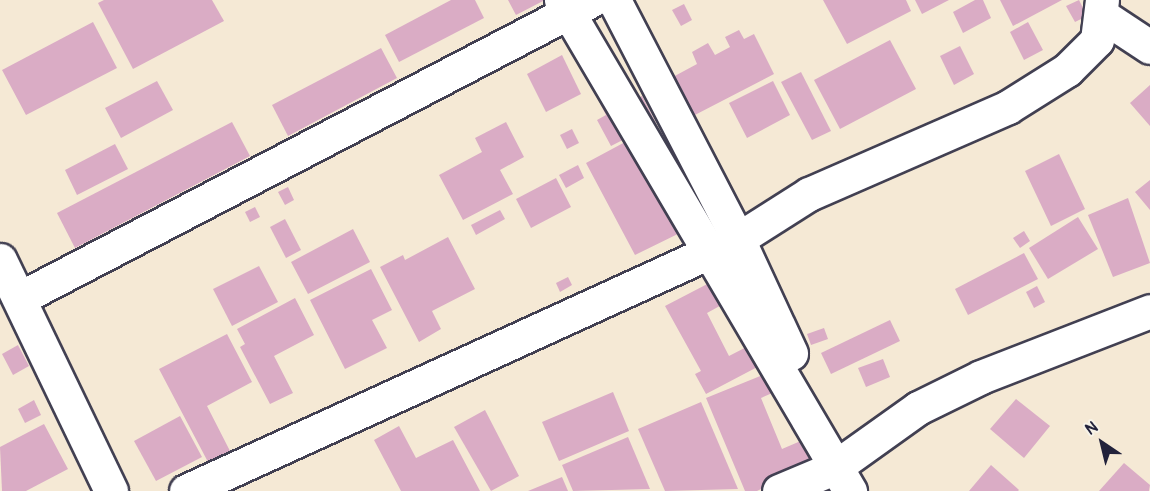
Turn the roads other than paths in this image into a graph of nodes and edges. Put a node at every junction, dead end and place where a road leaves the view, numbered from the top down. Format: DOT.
graph roads {
  1 [pos="561,0"];
  2 [pos="592,0"];
  3 [pos="614,0"];
  4 [pos="1103,8"];
  5 [pos="1150,47"];
  6 [pos="738,239"];
  7 [pos="0,260"];
  8 [pos="20,298"];
  9 [pos="1150,310"];
  10 [pos="843,483"];
  11 [pos="111,491"];
  12 [pos="186,491"];
  13 [pos="779,491"];
  1 -- 10 [label="street"];
  2 -- 8 [label="street"];
  3 -- 6 [label="street"];
  4 -- 5 [label="street"];
  4 -- 6 [label="street"];
  6 -- 10 [label="street"];
  6 -- 12 [label="street"];
  7 -- 8 [label="street"];
  8 -- 11 [label="street"];
  9 -- 10 [label="street"];
  10 -- 13 [label="street"];
}
